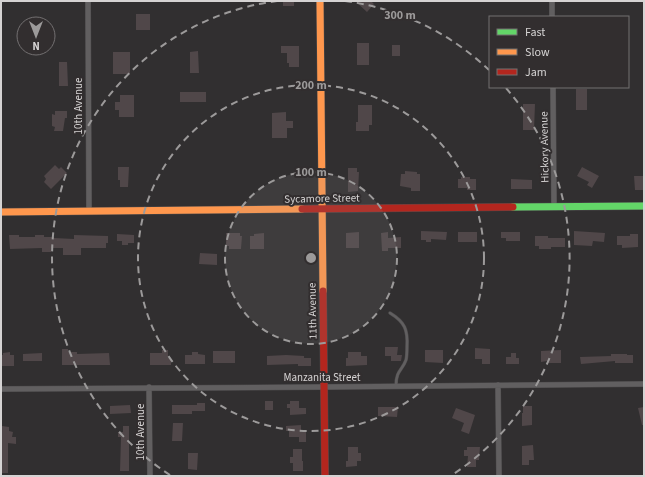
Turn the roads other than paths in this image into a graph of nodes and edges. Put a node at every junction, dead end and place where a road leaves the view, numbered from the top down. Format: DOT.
graph roads {
  1 [pos="88,1"];
  2 [pos="320,1"];
  3 [pos="552,1"];
  4 [pos="552,16"];
  5 [pos="553,88"];
  6 [pos="644,206"];
  7 [pos="554,207"];
  8 [pos="322,209"];
  9 [pos="89,211"];
  10 [pos="1,212"];
  11 [pos="390,313"];
  12 [pos="498,384"];
  13 [pos="644,384"];
  14 [pos="396,386"];
  15 [pos="150,387"];
  16 [pos="324,387"];
  17 [pos="1,388"];
  18 [pos="150,476"];
  19 [pos="325,476"];
  20 [pos="499,476"];
  1 -- 9 [label="street, 10th Avenue"];
  2 -- 8 [label="street, 11th Avenue"];
  3 -- 4 [label="street"];
  5 -- 7 [label="street, Hickory Avenue"];
  6 -- 7 [label="street, Sycamore Street"];
  7 -- 8 [label="street, Sycamore Street"];
  8 -- 9 [label="street, Sycamore Street"];
  8 -- 16 [label="street, 11th Avenue"];
  9 -- 10 [label="street, Sycamore Street"];
  11 -- 14 [label="lane"];
  12 -- 13 [label="street, Manzanita Street"];
  12 -- 14 [label="street, Manzanita Street"];
  12 -- 20 [label="street"];
  14 -- 16 [label="street, Manzanita Street"];
  15 -- 16 [label="street, Manzanita Street"];
  15 -- 17 [label="street, Manzanita Street"];
  15 -- 18 [label="street, 10th Avenue"];
  16 -- 19 [label="street, 11th Avenue"];
}
